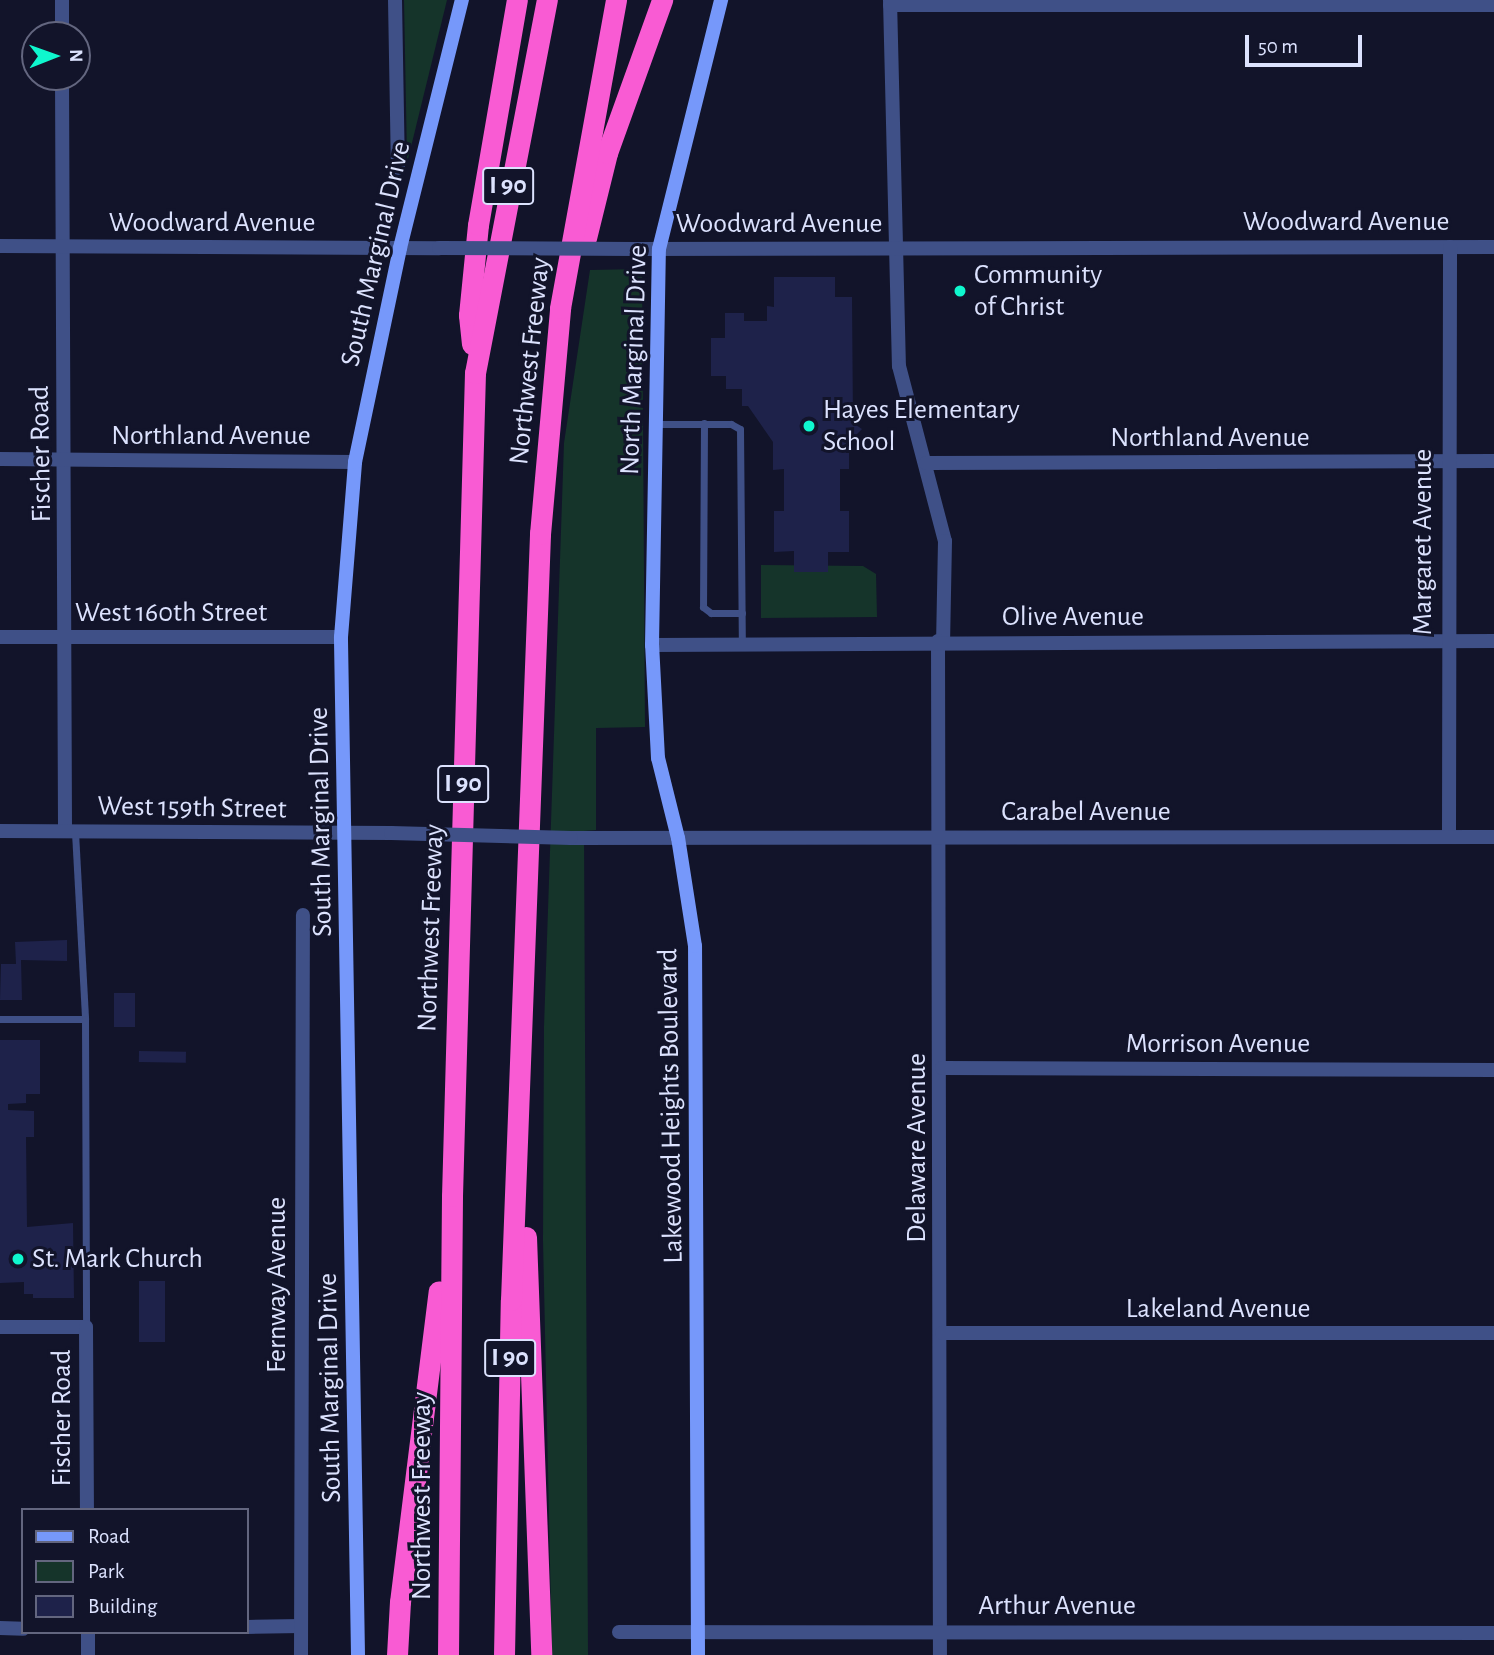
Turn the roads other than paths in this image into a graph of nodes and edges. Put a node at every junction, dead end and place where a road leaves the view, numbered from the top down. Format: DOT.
graph roads {
  1 [pos="62,0"];
  2 [pos="395,0"];
  3 [pos="462,0"];
  4 [pos="517,0"];
  5 [pos="547,0"];
  6 [pos="616,0"];
  7 [pos="662,0"];
  8 [pos="721,0"];
  9 [pos="890,2"];
  10 [pos="1494,5"];
  11 [pos="62,21"];
  12 [pos="62,91"];
  13 [pos="398,168"];
  14 [pos="0,246"];
  15 [pos="63,247"];
  16 [pos="1450,247"];
  17 [pos="1494,247"];
  18 [pos="400,248"];
  19 [pos="894,248"];
  20 [pos="659,249"];
  21 [pos="475,373"];
  22 [pos="704,423"];
  23 [pos="655,424"];
  24 [pos="0,459"];
  25 [pos="66,460"];
  26 [pos="355,461"];
  27 [pos="1448,461"];
  28 [pos="1494,461"];
  29 [pos="926,463"];
  30 [pos="540,534"];
  31 [pos="653,560"];
  32 [pos="742,612"];
  33 [pos="0,637"];
  34 [pos="66,638"];
  35 [pos="341,638"];
  36 [pos="1447,640"];
  37 [pos="941,641"];
  38 [pos="1494,641"];
  39 [pos="742,644"];
  40 [pos="652,645"];
  41 [pos="0,831"];
  42 [pos="70,831"];
  43 [pos="347,833"];
  44 [pos="938,837"];
  45 [pos="1449,837"];
  46 [pos="1494,837"];
  47 [pos="678,838"];
  48 [pos="303,915"];
  49 [pos="0,1019"];
  50 [pos="85,1019"];
  51 [pos="520,1061"];
  52 [pos="942,1068"];
  53 [pos="1494,1070"];
  54 [pos="452,1195"];
  55 [pos="0,1327"];
  56 [pos="86,1327"];
  57 [pos="1494,1333"];
  58 [pos="942,1334"];
  59 [pos="87,1508"];
  60 [pos="301,1626"];
  61 [pos="248,1627"];
  62 [pos="0,1628"];
  63 [pos="21,1629"];
  64 [pos="941,1630"];
  65 [pos="620,1632"];
  66 [pos="698,1632"];
  67 [pos="1494,1633"];
  68 [pos="88,1634"];
  69 [pos="88,1655"];
  70 [pos="301,1655"];
  71 [pos="358,1655"];
  72 [pos="397,1655"];
  73 [pos="448,1655"];
  74 [pos="504,1655"];
  75 [pos="541,1655"];
  76 [pos="698,1655"];
  77 [pos="940,1655"];
  1 -- 11 [label="street"];
  2 -- 13 [label="street"];
  3 -- 18 [label="main road, South Marginal Drive"];
  4 -- 21 [label="highway"];
  5 -- 21 [label="highway, Northwest Freeway / I 90"];
  6 -- 30 [label="highway, Northwest Freeway / I 90"];
  7 -- 30 [label="highway"];
  8 -- 20 [label="main road, North Marginal Drive"];
  9 -- 10 [label="street"];
  9 -- 19 [label="street, Delaware Avenue"];
  12 -- 15 [label="street, Fischer Road"];
  14 -- 15 [label="street, Woodward Avenue"];
  15 -- 18 [label="street, Woodward Avenue"];
  15 -- 25 [label="street, Fischer Road"];
  16 -- 17 [label="street, Woodward Avenue"];
  16 -- 19 [label="street, Woodward Avenue"];
  16 -- 27 [label="street, Margaret Avenue"];
  18 -- 20 [label="street, Woodward Avenue, bridge"];
  18 -- 26 [label="main road, South Marginal Drive"];
  19 -- 20 [label="street, Woodward Avenue"];
  19 -- 29 [label="street, Delaware Avenue"];
  20 -- 23 [label="main road, North Marginal Drive"];
  21 -- 54 [label="highway, Northwest Freeway / I 90"];
  22 -- 23 [label="lane"];
  22 -- 32 [label="lane"];
  22 -- 32 [label="lane"];
  23 -- 31 [label="main road, North Marginal Drive"];
  24 -- 25 [label="street, Northland Avenue"];
  25 -- 26 [label="street, Northland Avenue"];
  25 -- 34 [label="street, Fischer Road"];
  26 -- 35 [label="main road, South Marginal Drive"];
  27 -- 28 [label="street, Northland Avenue"];
  27 -- 29 [label="street, Northland Avenue"];
  27 -- 36 [label="street, Margaret Avenue"];
  29 -- 37 [label="street, Delaware Avenue"];
  30 -- 51 [label="highway, Northwest Freeway / I 90"];
  31 -- 40 [label="main road, Lakewood Heights Boulevard"];
  32 -- 39 [label="lane"];
  33 -- 34 [label="street, West 160th Street"];
  34 -- 35 [label="street, West 160th Street"];
  34 -- 42 [label="street, Fischer Road"];
  35 -- 43 [label="main road, South Marginal Drive"];
  36 -- 37 [label="street, Olive Avenue"];
  36 -- 38 [label="street, Olive Avenue"];
  36 -- 45 [label="street, Margaret Avenue"];
  37 -- 39 [label="street, Olive Avenue"];
  37 -- 44 [label="street, Delaware Avenue"];
  39 -- 40 [label="street, Olive Avenue"];
  40 -- 47 [label="main road, Lakewood Heights Boulevard"];
  41 -- 42 [label="street, West 159th Street"];
  42 -- 43 [label="street, West 159th Street"];
  42 -- 50 [label="lane"];
  43 -- 47 [label="street, West 159th Street, bridge"];
  43 -- 71 [label="main road, South Marginal Drive"];
  44 -- 45 [label="street, Carabel Avenue"];
  44 -- 47 [label="street, Carabel Avenue"];
  44 -- 52 [label="street, Delaware Avenue"];
  45 -- 46 [label="street, Carabel Avenue"];
  47 -- 66 [label="main road, Lakewood Heights Boulevard"];
  48 -- 60 [label="street, Fernway Avenue"];
  49 -- 50 [label="lane"];
  50 -- 56 [label="lane"];
  51 -- 74 [label="highway, Northwest Freeway / I 90"];
  51 -- 75 [label="highway"];
  52 -- 53 [label="street, Morrison Avenue"];
  52 -- 58 [label="street, Delaware Avenue"];
  54 -- 72 [label="highway"];
  54 -- 73 [label="highway, Northwest Freeway / I 90"];
  55 -- 56 [label="street"];
  56 -- 59 [label="street, Fischer Road"];
  57 -- 58 [label="street, Lakeland Avenue"];
  58 -- 64 [label="street, Delaware Avenue"];
  60 -- 61 [label="street"];
  60 -- 70 [label="street, Fernway Avenue"];
  62 -- 63 [label="street"];
  64 -- 66 [label="street, Arthur Avenue"];
  64 -- 67 [label="street, Arthur Avenue"];
  64 -- 77 [label="street, Delaware Avenue"];
  65 -- 66 [label="street, Arthur Avenue"];
  66 -- 76 [label="main road, Lakewood Heights Boulevard"];
  68 -- 69 [label="street"];
}
